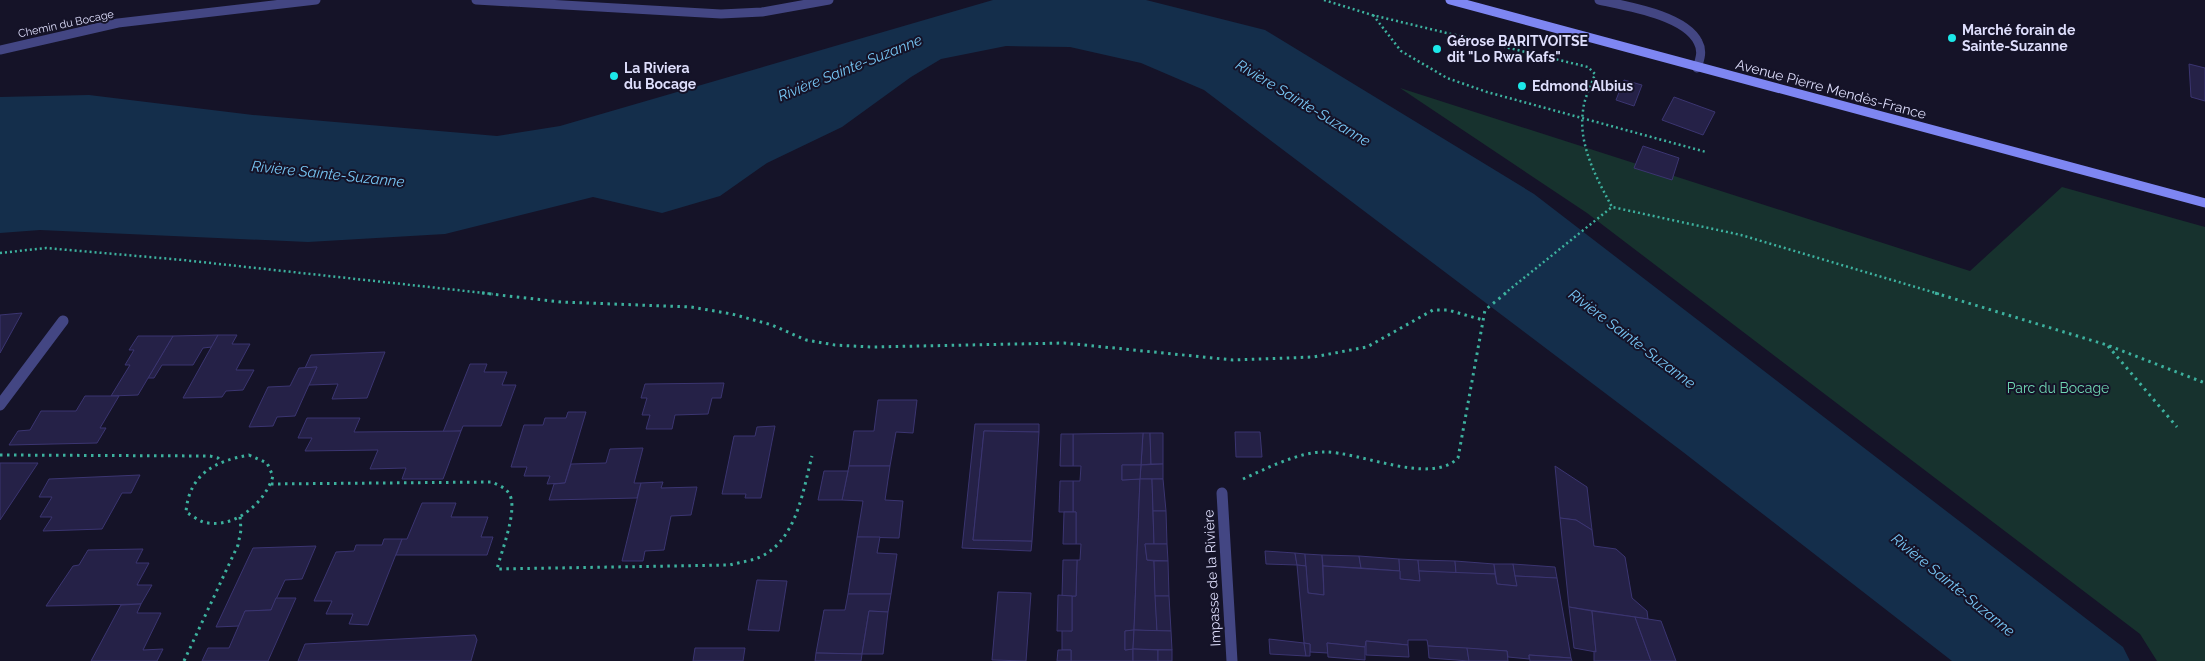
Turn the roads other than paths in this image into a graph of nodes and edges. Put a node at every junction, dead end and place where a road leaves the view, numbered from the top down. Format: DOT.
graph roads {
  1 [pos="316,0"];
  2 [pos="476,0"];
  3 [pos="829,0"];
  4 [pos="1450,0"];
  5 [pos="1598,0"];
  6 [pos="0,50"];
  7 [pos="1697,68"];
  8 [pos="2204,201"];
  9 [pos="64,321"];
  10 [pos="0,405"];
  11 [pos="1222,493"];
  12 [pos="1232,661"];
  1 -- 6 [label="street, Chemin du Bocage"];
  2 -- 3 [label="street"];
  4 -- 7 [label="main road, Avenue Pierre Mendès-France"];
  5 -- 7 [label="street"];
  7 -- 8 [label="main road, Avenue Pierre Mendès-France"];
  9 -- 10 [label="street"];
  11 -- 12 [label="street, Impasse de la Rivière"];
}
